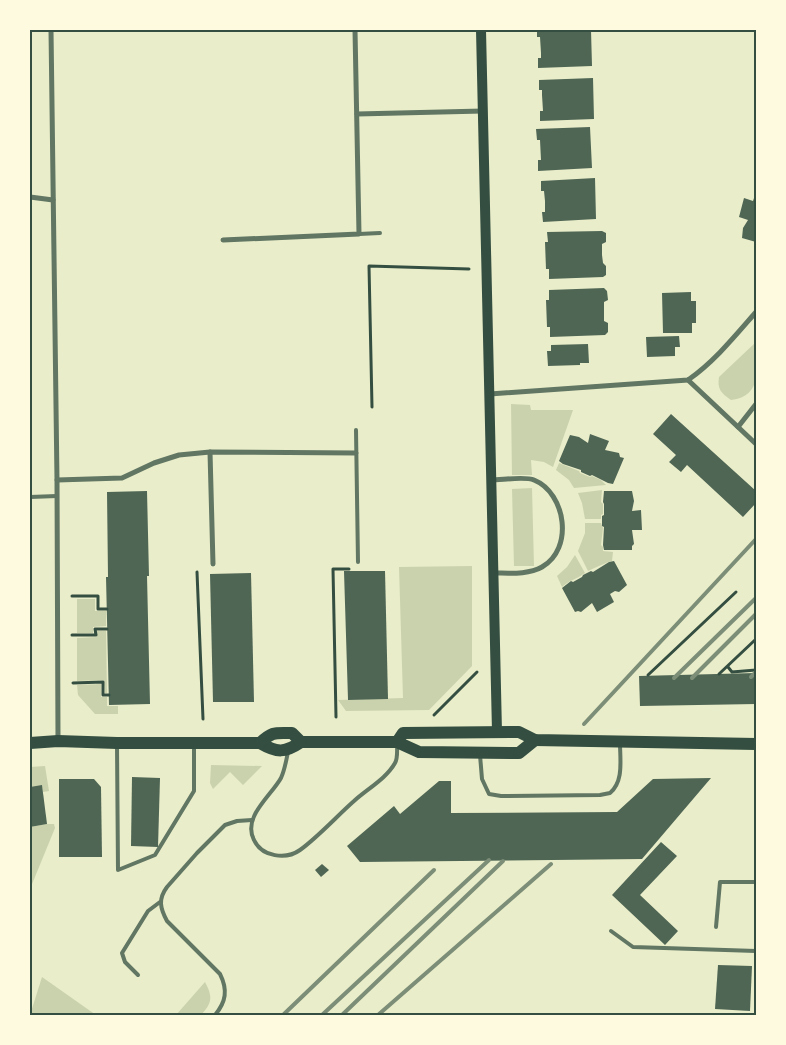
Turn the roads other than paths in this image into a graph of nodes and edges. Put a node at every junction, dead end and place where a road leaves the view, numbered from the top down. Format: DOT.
graph roads {
  1 [pos="51,30"];
  2 [pos="355,30"];
  3 [pos="481,30"];
  4 [pos="483,111"];
  5 [pos="357,114"];
  6 [pos="30,197"];
  7 [pos="53,200"];
  8 [pos="380,233"];
  9 [pos="359,234"];
  10 [pos="222,240"];
  11 [pos="756,312"];
  12 [pos="688,380"];
  13 [pos="490,394"];
  14 [pos="756,404"];
  15 [pos="738,427"];
  16 [pos="356,430"];
  17 [pos="756,444"];
  18 [pos="210,452"];
  19 [pos="356,453"];
  20 [pos="57,480"];
  21 [pos="491,480"];
  22 [pos="30,496"];
  23 [pos="57,496"];
  24 [pos="358,562"];
  25 [pos="212,564"];
  26 [pos="493,573"];
  27 [pos="497,732"];
  28 [pos="534,740"];
  29 [pos="620,740"];
  30 [pos="58,741"];
  31 [pos="302,742"];
  32 [pos="397,742"];
  33 [pos="117,743"];
  34 [pos="194,743"];
  35 [pos="260,743"];
  36 [pos="30,744"];
  37 [pos="756,744"];
  38 [pos="288,751"];
  39 [pos="480,753"];
  40 [pos="252,820"];
  41 [pos="756,882"];
  42 [pos="160,902"];
  43 [pos="716,926"];
  44 [pos="611,931"];
  45 [pos="756,951"];
  46 [pos="138,975"];
  47 [pos="215,1015"];
  1 -- 7 [label="street"];
  2 -- 5 [label="street"];
  3 -- 4 [label="main road"];
  4 -- 5 [label="street"];
  4 -- 13 [label="main road"];
  5 -- 9 [label="street"];
  6 -- 7 [label="street"];
  7 -- 20 [label="street"];
  8 -- 9 [label="lane"];
  9 -- 10 [label="street"];
  11 -- 12 [label="street"];
  12 -- 13 [label="street"];
  12 -- 15 [label="street"];
  13 -- 21 [label="main road"];
  14 -- 15 [label="street"];
  15 -- 17 [label="street"];
  16 -- 19 [label="lane"];
  18 -- 19 [label="street"];
  18 -- 20 [label="street"];
  18 -- 25 [label="street"];
  19 -- 24 [label="lane"];
  20 -- 23 [label="street"];
  21 -- 26 [label="main road"];
  21 -- 26 [label="street"];
  22 -- 23 [label="lane"];
  23 -- 30 [label="street"];
  26 -- 27 [label="main road"];
  27 -- 28 [label="main road"];
  27 -- 32 [label="main road"];
  28 -- 29 [label="main road"];
  28 -- 39 [label="main road"];
  29 -- 37 [label="main road"];
  29 -- 39 [label="lane"];
  30 -- 33 [label="main road"];
  30 -- 36 [label="main road"];
  31 -- 32 [label="main road"];
  31 -- 35 [label="main road"];
  31 -- 38 [label="main road"];
  32 -- 39 [label="main road"];
  32 -- 40 [label="lane"];
  33 -- 34 [label="main road"];
  33 -- 34 [label="lane"];
  34 -- 35 [label="main road"];
  35 -- 38 [label="main road"];
  38 -- 40 [label="lane"];
  40 -- 42 [label="lane"];
  41 -- 43 [label="lane"];
  42 -- 46 [label="lane"];
  42 -- 47 [label="lane"];
  44 -- 45 [label="lane"];
}
